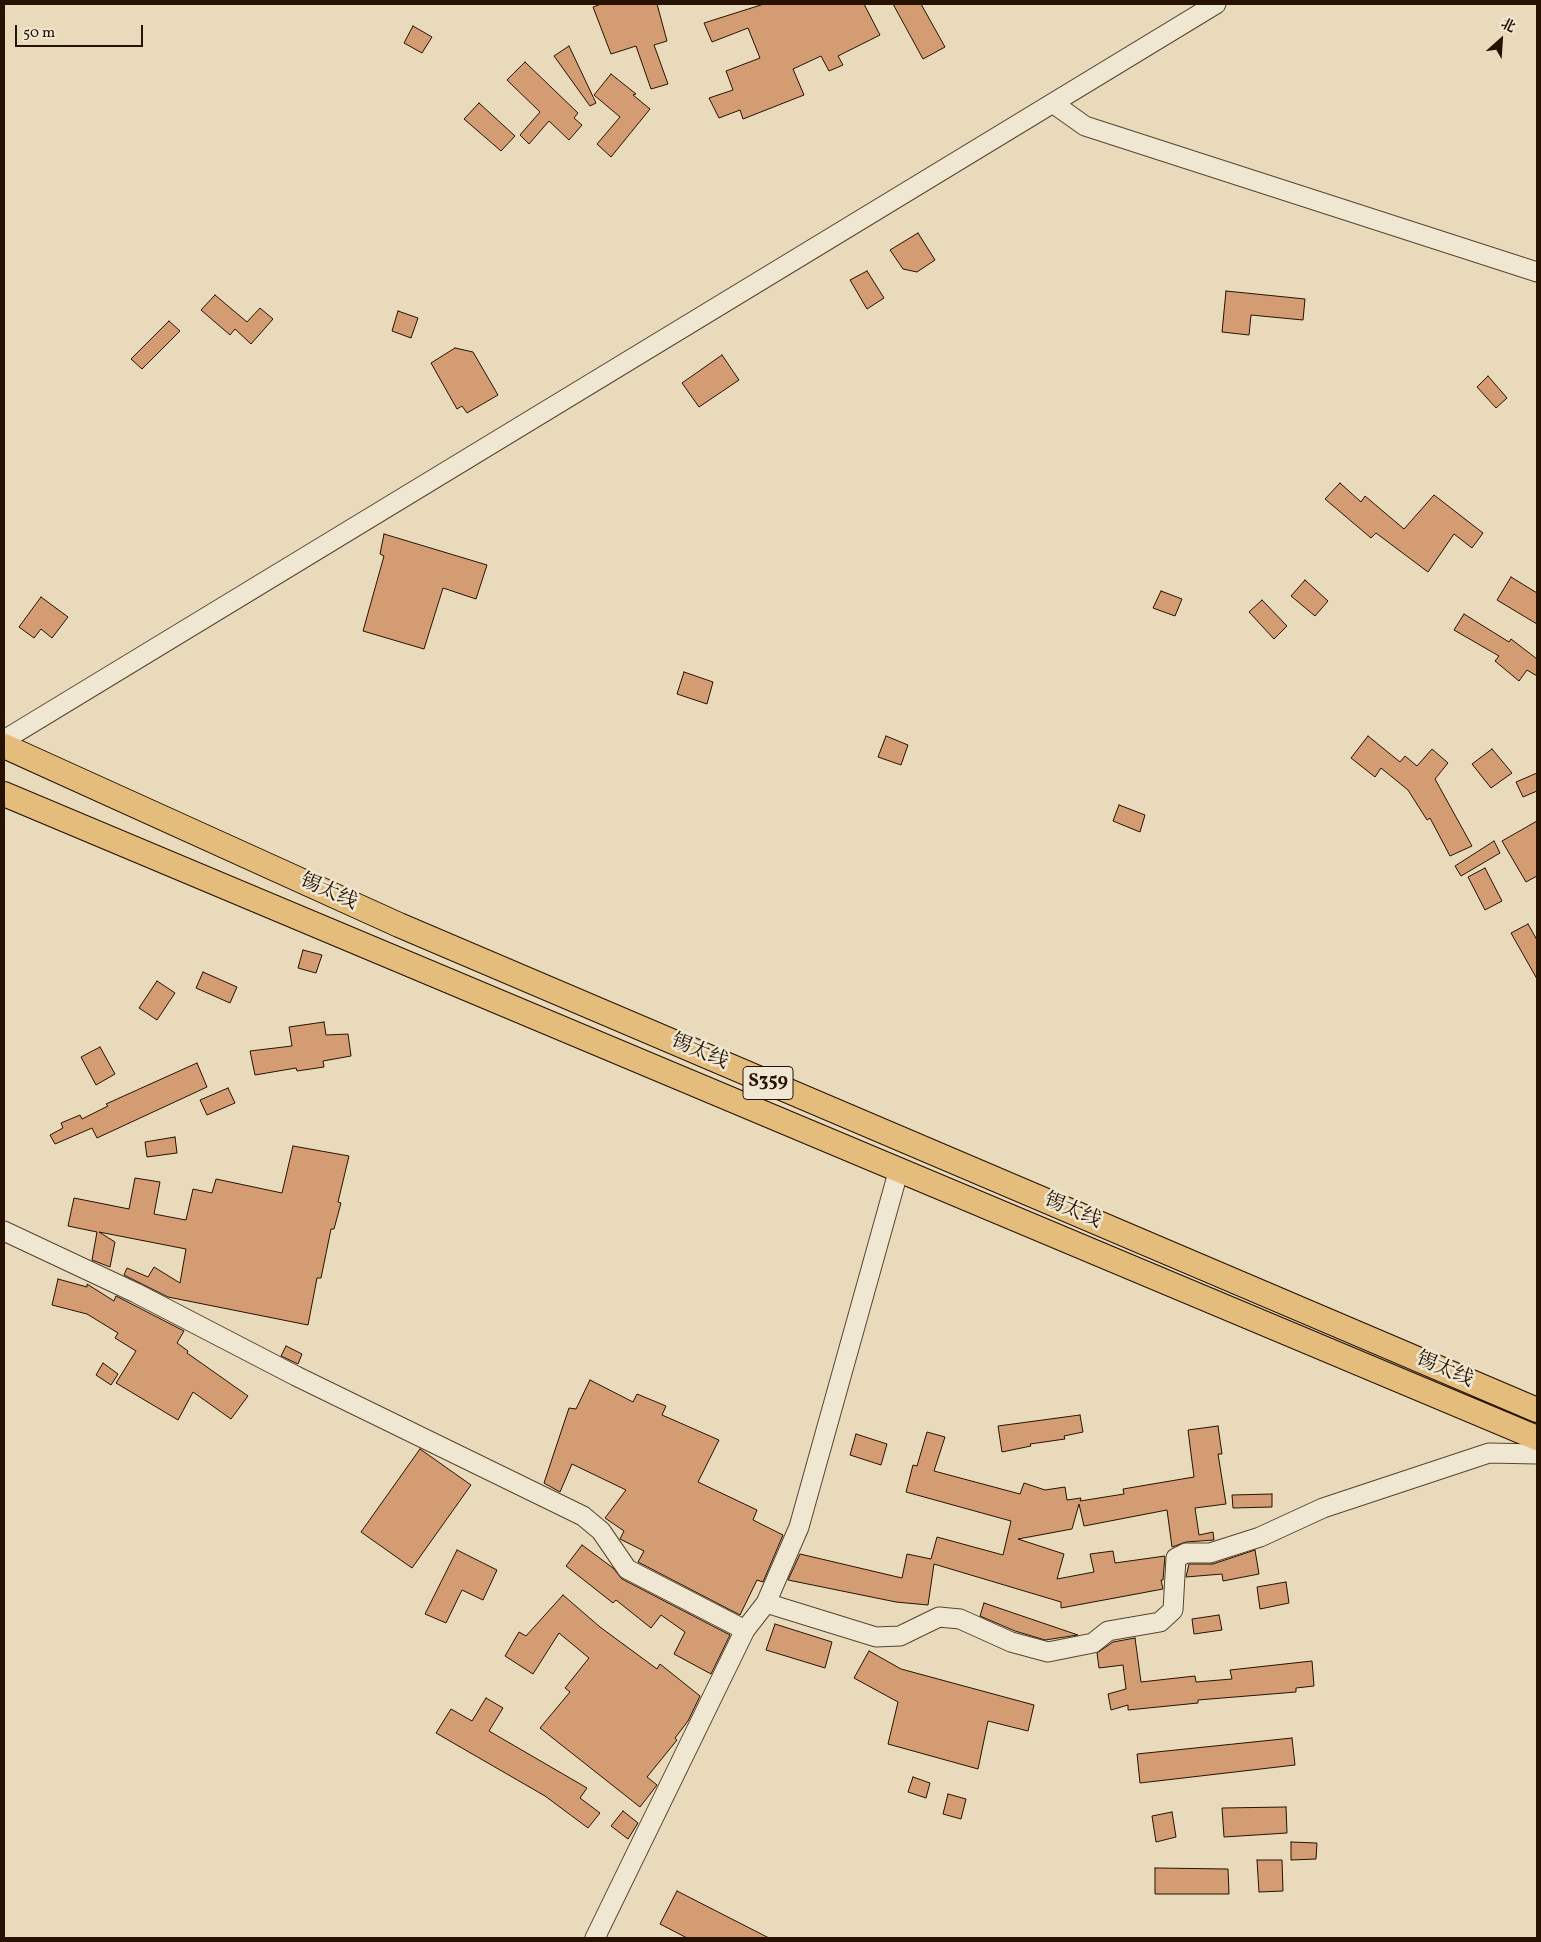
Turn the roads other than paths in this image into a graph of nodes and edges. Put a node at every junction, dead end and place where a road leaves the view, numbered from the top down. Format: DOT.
graph roads {
  1 [pos="1216,4"];
  2 [pos="1054,104"];
  3 [pos="1537,272"];
  4 [pos="4,740"];
  5 [pos="4,746"];
  6 [pos="4,794"];
  7 [pos="900,1169"];
  8 [pos="4,1231"];
  9 [pos="1537,1410"];
  10 [pos="1537,1438"];
  11 [pos="1537,1454"];
  12 [pos="766,1603"];
  13 [pos="745,1630"];
  14 [pos="595,1938"];
  1 -- 2 [label="street"];
  2 -- 3 [label="street"];
  2 -- 4 [label="street"];
  5 -- 9 [label="main road, 锡太线 / S359"];
  6 -- 7 [label="main road, 锡太线 / S359"];
  7 -- 10 [label="main road, 锡太线 / S359"];
  7 -- 12 [label="street"];
  8 -- 13 [label="street"];
  11 -- 12 [label="street"];
  12 -- 13 [label="street"];
  13 -- 14 [label="street"];
}
